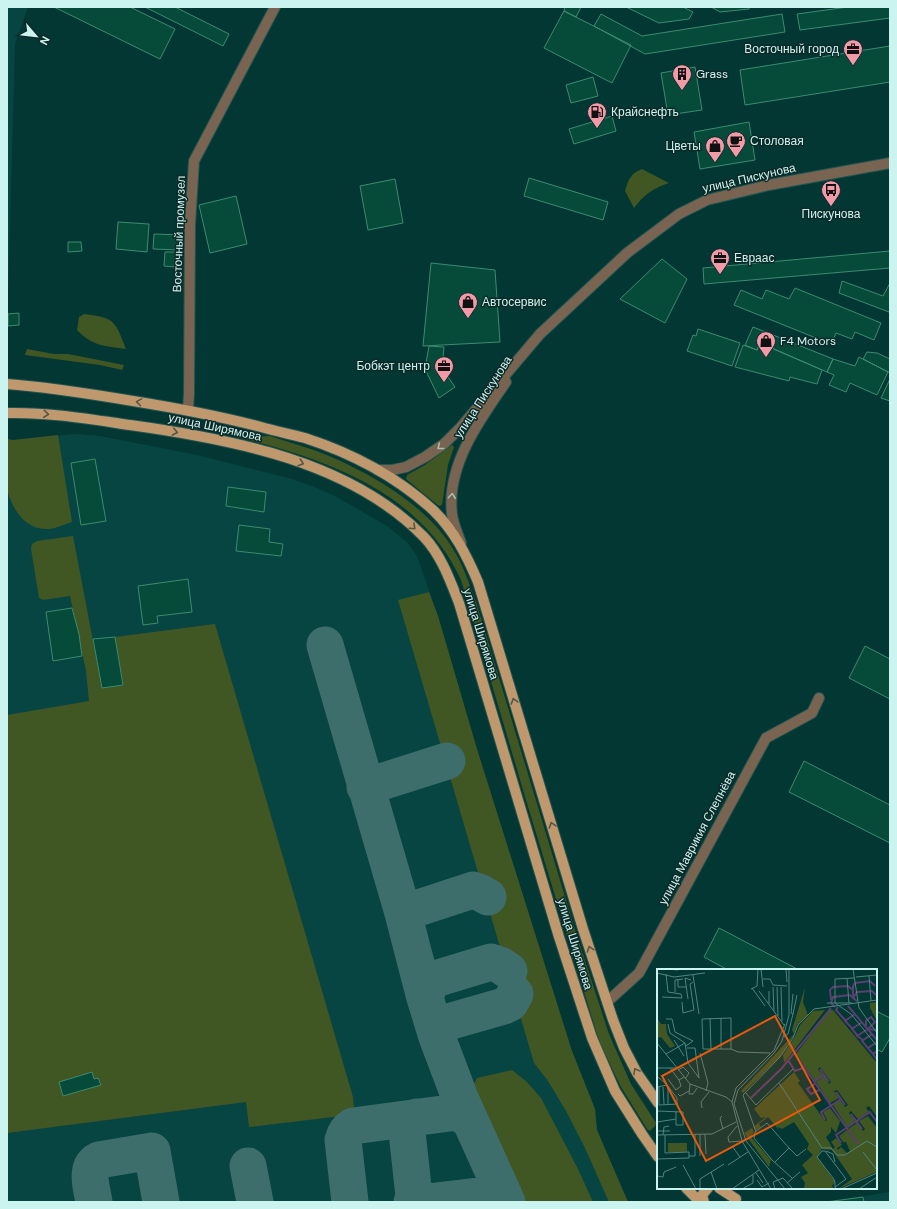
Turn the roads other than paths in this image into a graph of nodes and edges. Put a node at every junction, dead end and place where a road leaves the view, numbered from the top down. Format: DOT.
graph roads {
  1 [pos="275,7"];
  2 [pos="890,163"];
  3 [pos="540,334"];
  4 [pos="7,384"];
  5 [pos="188,410"];
  6 [pos="7,412"];
  7 [pos="378,470"];
  8 [pos="462,547"];
  9 [pos="819,698"];
  10 [pos="607,1002"];
  11 [pos="657,1102"];
  12 [pos="642,1134"];
  13 [pos="657,1142"];
  14 [pos="657,1156"];
  15 [pos="687,1189"];
  16 [pos="707,1189"];
  17 [pos="720,1189"];
  18 [pos="727,1189"];
  19 [pos="737,1201"];
  20 [pos="700,1202"];
  21 [pos="704,1202"];
  1 -- 5 [label="street, Восточный промузел"];
  2 -- 3 [label="street, улица Пискунова"];
  3 -- 7 [label="street, улица Пискунова, one-way"];
  8 -- 3 [label="street, улица Пискунова, one-way"];
  5 -- 4 [label="main road, улица Ширямова, one-way"];
  5 -- 7 [label="main road, улица Ширямова"];
  6 -- 12 [label="main road, улица Ширямова, one-way"];
  7 -- 8 [label="main road, улица Ширямова"];
  10 -- 8 [label="main road, улица Ширямова, one-way"];
  9 -- 10 [label="street, улица Маврикия Слепнёва"];
  11 -- 10 [label="main road, улица Ширямова, one-way"];
  12 -- 13 [label="main road"];
  12 -- 14 [label="main road, улица Ширямова"];
  15 -- 20 [label="main road"];
  16 -- 21 [label="main road"];
  17 -- 19 [label="main road"];
  18 -- 19 [label="main road"];
}
